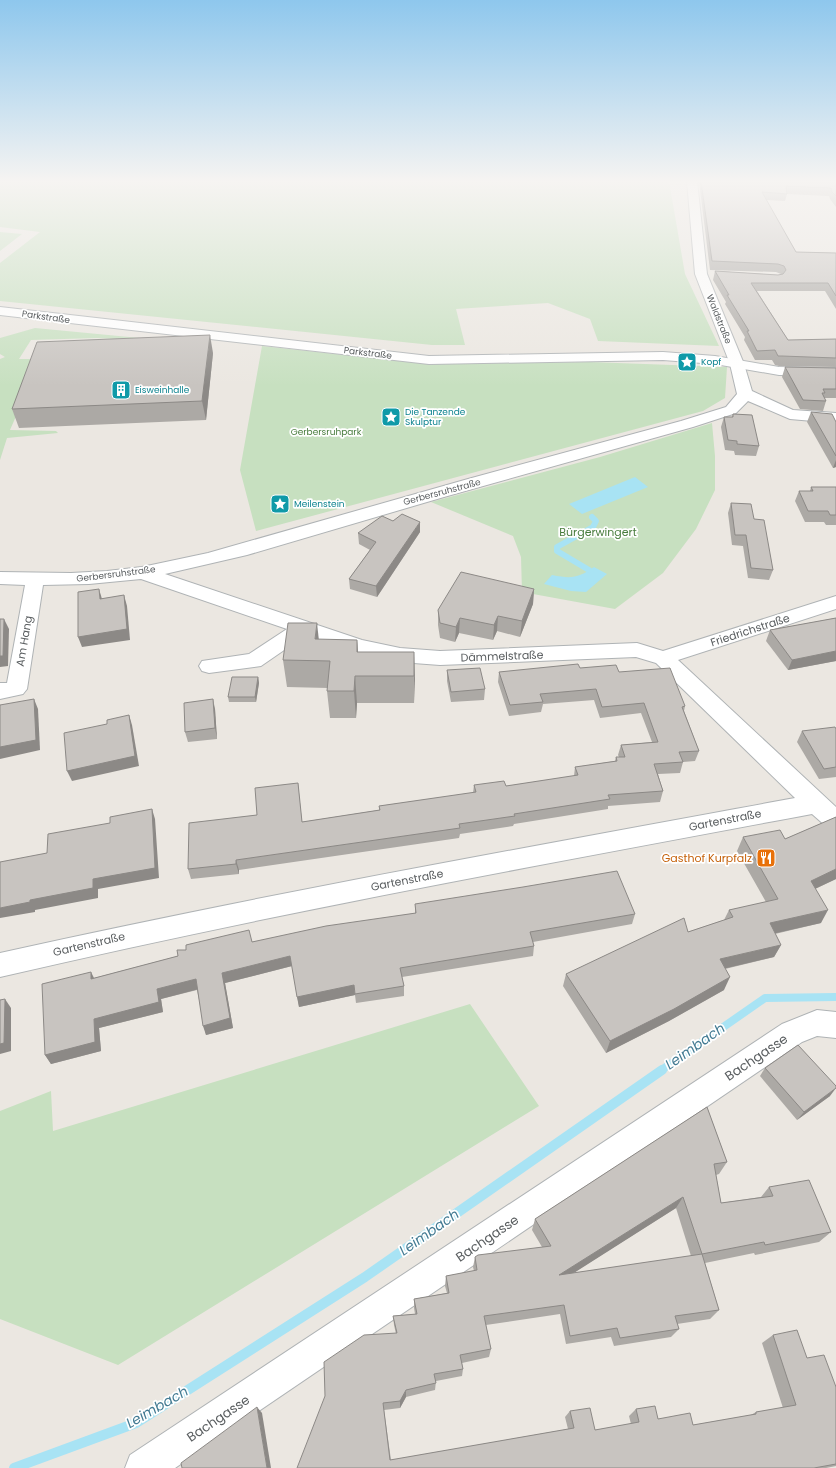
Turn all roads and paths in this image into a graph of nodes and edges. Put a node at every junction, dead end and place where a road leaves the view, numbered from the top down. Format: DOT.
graph roads {
  1 [pos="699,250"];
  2 [pos="701,274"];
  3 [pos="716,275"];
  4 [pos="0,311"];
  5 [pos="737,364"];
  6 [pos="836,372"];
  7 [pos="745,394"];
  8 [pos="836,418"];
  9 [pos="142,573"];
  10 [pos="0,578"];
  11 [pos="35,579"];
  12 [pos="836,602"];
  13 [pos="304,627"];
  14 [pos="663,658"];
  15 [pos="209,666"];
  16 [pos="0,691"];
  17 [pos="830,814"];
  18 [pos="0,965"];
  19 [pos="836,1025"];
  20 [pos="143,1468"];
  1 -- 2 [label="street, Waldstraße"];
  2 -- 3 [label="street"];
  2 -- 5 [label="street, Waldstraße"];
  4 -- 5 [label="street, Parkstraße"];
  5 -- 6 [label="street"];
  5 -- 7 [label="street"];
  7 -- 8 [label="street"];
  7 -- 9 [label="street, Gerbersruhstraße"];
  9 -- 11 [label="street, Gerbersruhstraße"];
  9 -- 13 [label="street, Dämmelstraße"];
  10 -- 11 [label="street, Gerbersruhstraße"];
  11 -- 16 [label="street, Am Hang"];
  12 -- 14 [label="street, Friedrichstraße"];
  13 -- 14 [label="street, Dämmelstraße"];
  13 -- 15 [label="street"];
  14 -- 17 [label="street, Dämmelstraße"];
  17 -- 18 [label="street, Gartenstraße"];
  19 -- 20 [label="street, Bachgasse"];
}
